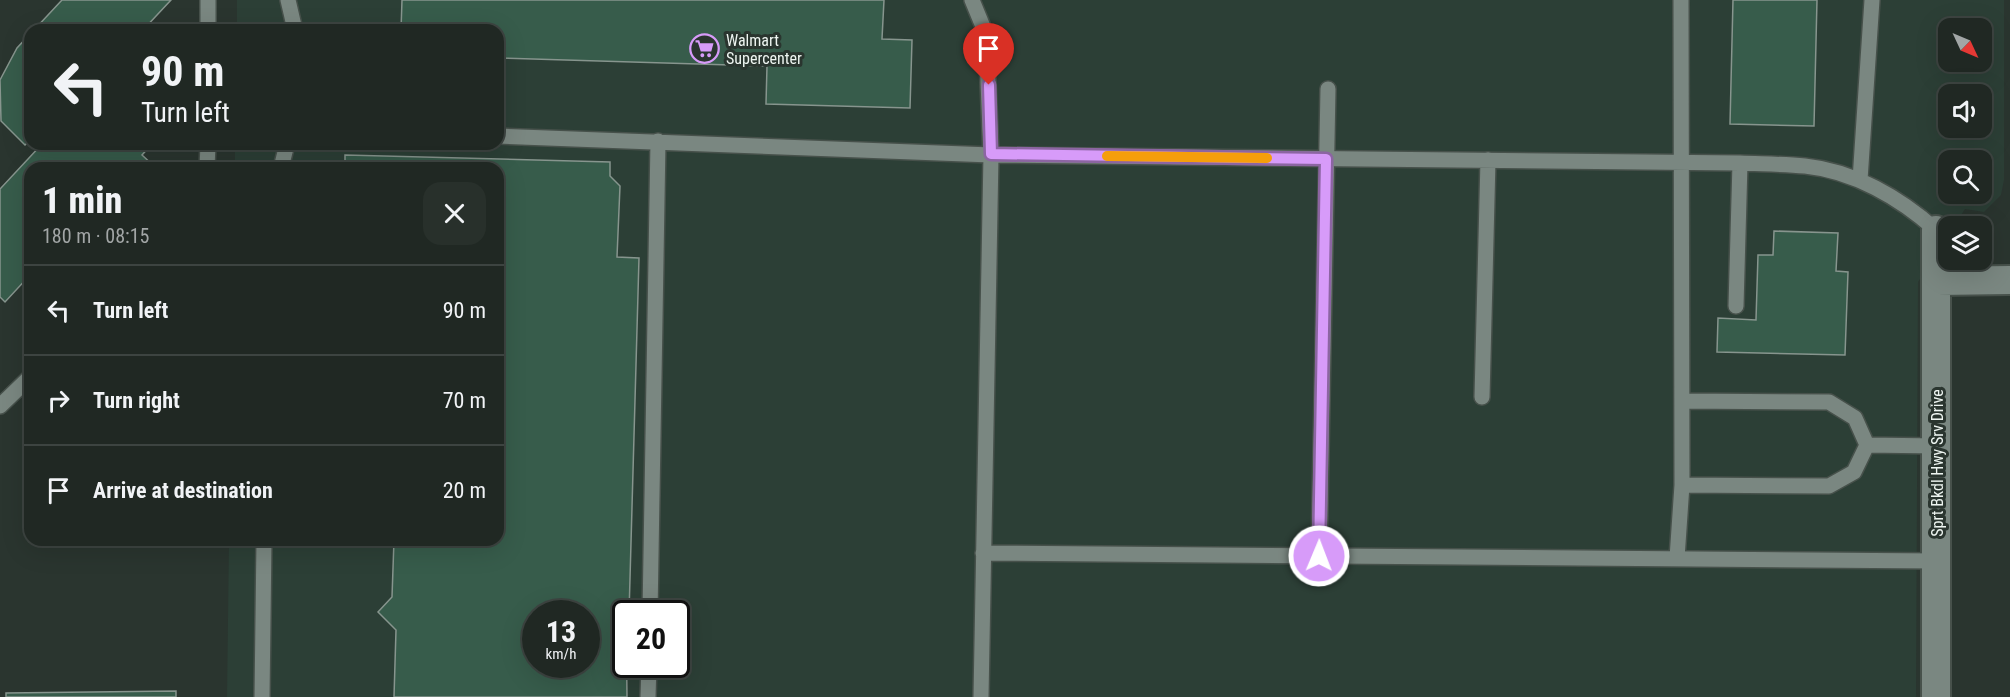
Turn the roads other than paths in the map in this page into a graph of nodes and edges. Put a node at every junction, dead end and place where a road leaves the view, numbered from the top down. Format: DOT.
graph roads {
  1 [pos="208,0"];
  2 [pos="288,0"];
  3 [pos="972,0"];
  4 [pos="1681,0"];
  5 [pos="1872,0"];
  6 [pos="208,24"];
  7 [pos="294,24"];
  8 [pos="1328,89"];
  9 [pos="504,136"];
  10 [pos="658,141"];
  11 [pos="991,154"];
  12 [pos="1326,159"];
  13 [pos="1488,160"];
  14 [pos="1681,162"];
  15 [pos="1740,163"];
  16 [pos="1860,180"];
  17 [pos="1936,230"];
  18 [pos="2010,280"];
  19 [pos="1936,281"];
  20 [pos="1736,306"];
  21 [pos="24,383"];
  22 [pos="1482,397"];
  23 [pos="1682,401"];
  24 [pos="0,406"];
  25 [pos="1867,445"];
  26 [pos="1938,446"];
  27 [pos="1682,485"];
  28 [pos="264,546"];
  29 [pos="983,553"];
  30 [pos="1319,556"];
  31 [pos="1677,558"];
  32 [pos="1937,561"];
  33 [pos="650,600"];
  34 [pos="649,678"];
  35 [pos="262,697"];
  36 [pos="648,697"];
  37 [pos="981,697"];
  38 [pos="1936,697"];
  1 -- 6 [label="lane"];
  2 -- 7 [label="lane"];
  3 -- 11 [label="lane"];
  4 -- 14 [label="lane"];
  5 -- 16 [label="lane"];
  8 -- 12 [label="lane"];
  9 -- 10 [label="lane"];
  10 -- 11 [label="lane"];
  10 -- 33 [label="lane"];
  11 -- 12 [label="lane"];
  11 -- 29 [label="lane"];
  12 -- 13 [label="lane"];
  12 -- 30 [label="lane"];
  13 -- 14 [label="lane"];
  13 -- 22 [label="lane"];
  14 -- 15 [label="lane"];
  14 -- 23 [label="lane"];
  15 -- 16 [label="lane"];
  15 -- 20 [label="lane"];
  16 -- 17 [label="lane"];
  17 -- 19 [label="street, Sprt Bkdl Hwy Srv Drive"];
  18 -- 19 [label="street"];
  19 -- 26 [label="street, Sprt Bkdl Hwy Srv Drive"];
  21 -- 24 [label="lane"];
  23 -- 25 [label="lane"];
  23 -- 27 [label="lane"];
  25 -- 26 [label="lane"];
  25 -- 27 [label="lane"];
  26 -- 32 [label="street, Sprt Bkdl Hwy Srv Drive"];
  27 -- 31 [label="lane"];
  28 -- 35 [label="lane"];
  29 -- 30 [label="lane"];
  29 -- 37 [label="lane"];
  30 -- 31 [label="lane"];
  31 -- 32 [label="lane"];
  32 -- 38 [label="street, Sprt Bkdl Hwy Srv Drive"];
  34 -- 36 [label="lane"];
}
